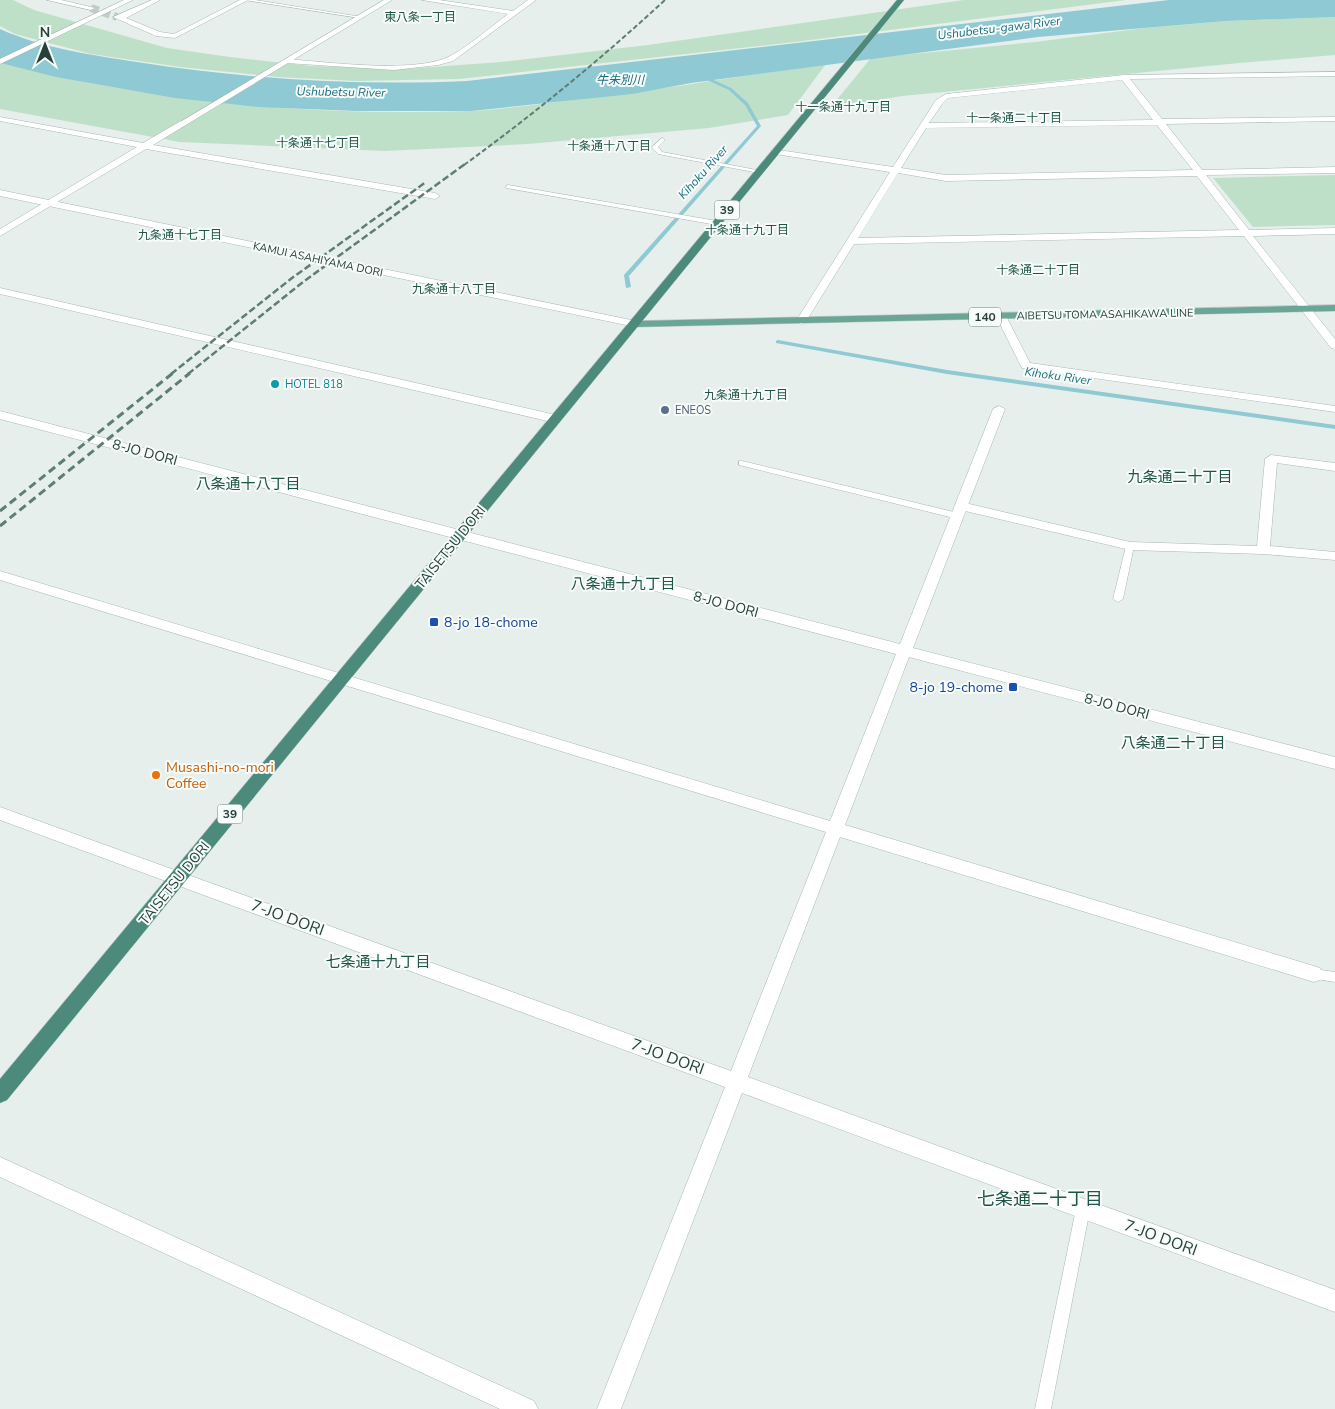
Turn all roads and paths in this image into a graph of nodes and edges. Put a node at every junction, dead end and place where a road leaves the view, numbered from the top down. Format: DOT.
graph roads {
  1 [pos="50,0"];
  2 [pos="98,0"];
  3 [pos="130,0"];
  4 [pos="157,0"];
  5 [pos="246,0"];
  6 [pos="389,0"];
  7 [pos="425,0"];
  8 [pos="533,0"];
  9 [pos="898,3"];
  10 [pos="515,13"];
  11 [pos="360,17"];
  12 [pos="286,61"];
  13 [pos="0,62"];
  14 [pos="1335,74"];
  15 [pos="1124,77"];
  16 [pos="0,119"];
  17 [pos="1335,119"];
  18 [pos="1158,122"];
  19 [pos="923,126"];
  20 [pos="662,140"];
  21 [pos="145,146"];
  22 [pos="775,151"];
  23 [pos="1335,170"];
  24 [pos="759,171"];
  25 [pos="895,171"];
  26 [pos="1199,174"];
  27 [pos="508,187"];
  28 [pos="0,194"];
  29 [pos="435,196"];
  30 [pos="49,204"];
  31 [pos="716,223"];
  32 [pos="1335,231"];
  33 [pos="0,233"];
  34 [pos="1246,233"];
  35 [pos="850,241"];
  36 [pos="0,291"];
  37 [pos="1335,308"];
  38 [pos="1306,309"];
  39 [pos="1001,316"];
  40 [pos="801,321"];
  41 [pos="636,324"];
  42 [pos="1335,346"];
  43 [pos="999,409"];
  44 [pos="1335,409"];
  45 [pos="0,415"];
  46 [pos="556,419"];
  47 [pos="742,463"];
  48 [pos="1335,467"];
  49 [pos="960,511"];
  50 [pos="460,534"];
  51 [pos="1130,546"];
  52 [pos="1263,550"];
  53 [pos="1335,556"];
  54 [pos="0,575"];
  55 [pos="1118,599"];
  56 [pos="904,650"];
  57 [pos="340,680"];
  58 [pos="1335,763"];
  59 [pos="0,813"];
  60 [pos="836,829"];
  61 [pos="178,878"];
  62 [pos="1314,974"];
  63 [pos="1335,977"];
  64 [pos="737,1081"];
  65 [pos="0,1094"];
  66 [pos="0,1167"];
  67 [pos="1083,1209"];
  68 [pos="1335,1301"];
  69 [pos="526,1409"];
  70 [pos="609,1409"];
  71 [pos="1042,1409"];
  1 -- 2 [label="street"];
  3 -- 13 [label="street"];
  4 -- 5 [label="street"];
  5 -- 11 [label="lane"];
  6 -- 11 [label="street"];
  7 -- 10 [label="street"];
  8 -- 10 [label="street"];
  9 -- 22 [label="highway, TAISETSU DORI / 39"];
  10 -- 12 [label="street"];
  11 -- 12 [label="street"];
  12 -- 21 [label="street"];
  14 -- 15 [label="street"];
  15 -- 18 [label="street"];
  15 -- 19 [label="street"];
  16 -- 21 [label="street"];
  17 -- 18 [label="street"];
  18 -- 19 [label="street"];
  18 -- 26 [label="street"];
  19 -- 25 [label="street"];
  20 -- 24 [label="lane"];
  21 -- 29 [label="street"];
  21 -- 30 [label="street"];
  22 -- 24 [label="highway, TAISETSU DORI / 39"];
  22 -- 25 [label="street"];
  23 -- 26 [label="street"];
  24 -- 31 [label="highway, TAISETSU DORI / 39"];
  25 -- 26 [label="street"];
  25 -- 35 [label="street"];
  26 -- 34 [label="street"];
  27 -- 31 [label="lane"];
  28 -- 30 [label="street, KAMUI ASAHIYAMA DORI"];
  30 -- 33 [label="street"];
  30 -- 41 [label="street, KAMUI ASAHIYAMA DORI"];
  31 -- 41 [label="highway, TAISETSU DORI / 39"];
  32 -- 34 [label="street"];
  34 -- 35 [label="street"];
  34 -- 38 [label="street"];
  35 -- 40 [label="street"];
  36 -- 46 [label="street"];
  37 -- 38 [label="main road, AIBETSU TOMA ASAHIKAWA LINE / 140"];
  38 -- 39 [label="main road, AIBETSU TOMA ASAHIKAWA LINE / 140"];
  38 -- 42 [label="street"];
  39 -- 40 [label="main road, AIBETSU TOMA ASAHIKAWA LINE / 140"];
  39 -- 44 [label="street"];
  40 -- 41 [label="main road, AIBETSU TOMA ASAHIKAWA LINE / 140"];
  41 -- 46 [label="highway, TAISETSU DORI / 39"];
  43 -- 49 [label="street"];
  45 -- 50 [label="street, 8-JO DORI"];
  46 -- 50 [label="highway, TAISETSU DORI / 39"];
  47 -- 49 [label="lane"];
  48 -- 52 [label="street"];
  49 -- 51 [label="street"];
  49 -- 56 [label="street"];
  50 -- 56 [label="street, 8-JO DORI"];
  50 -- 57 [label="highway, TAISETSU DORI / 39"];
  51 -- 52 [label="street"];
  51 -- 55 [label="lane"];
  52 -- 53 [label="street"];
  54 -- 57 [label="street"];
  56 -- 58 [label="street, 8-JO DORI"];
  56 -- 60 [label="street"];
  57 -- 60 [label="street"];
  57 -- 61 [label="highway, TAISETSU DORI / 39"];
  59 -- 61 [label="street, 7-JO DORI"];
  60 -- 62 [label="street"];
  60 -- 64 [label="street"];
  61 -- 64 [label="street, 7-JO DORI"];
  61 -- 65 [label="highway, TAISETSU DORI / 39"];
  62 -- 63 [label="lane"];
  64 -- 67 [label="street, 7-JO DORI"];
  64 -- 70 [label="street"];
  66 -- 69 [label="street"];
  67 -- 68 [label="street, 7-JO DORI"];
  67 -- 71 [label="lane"];
}
